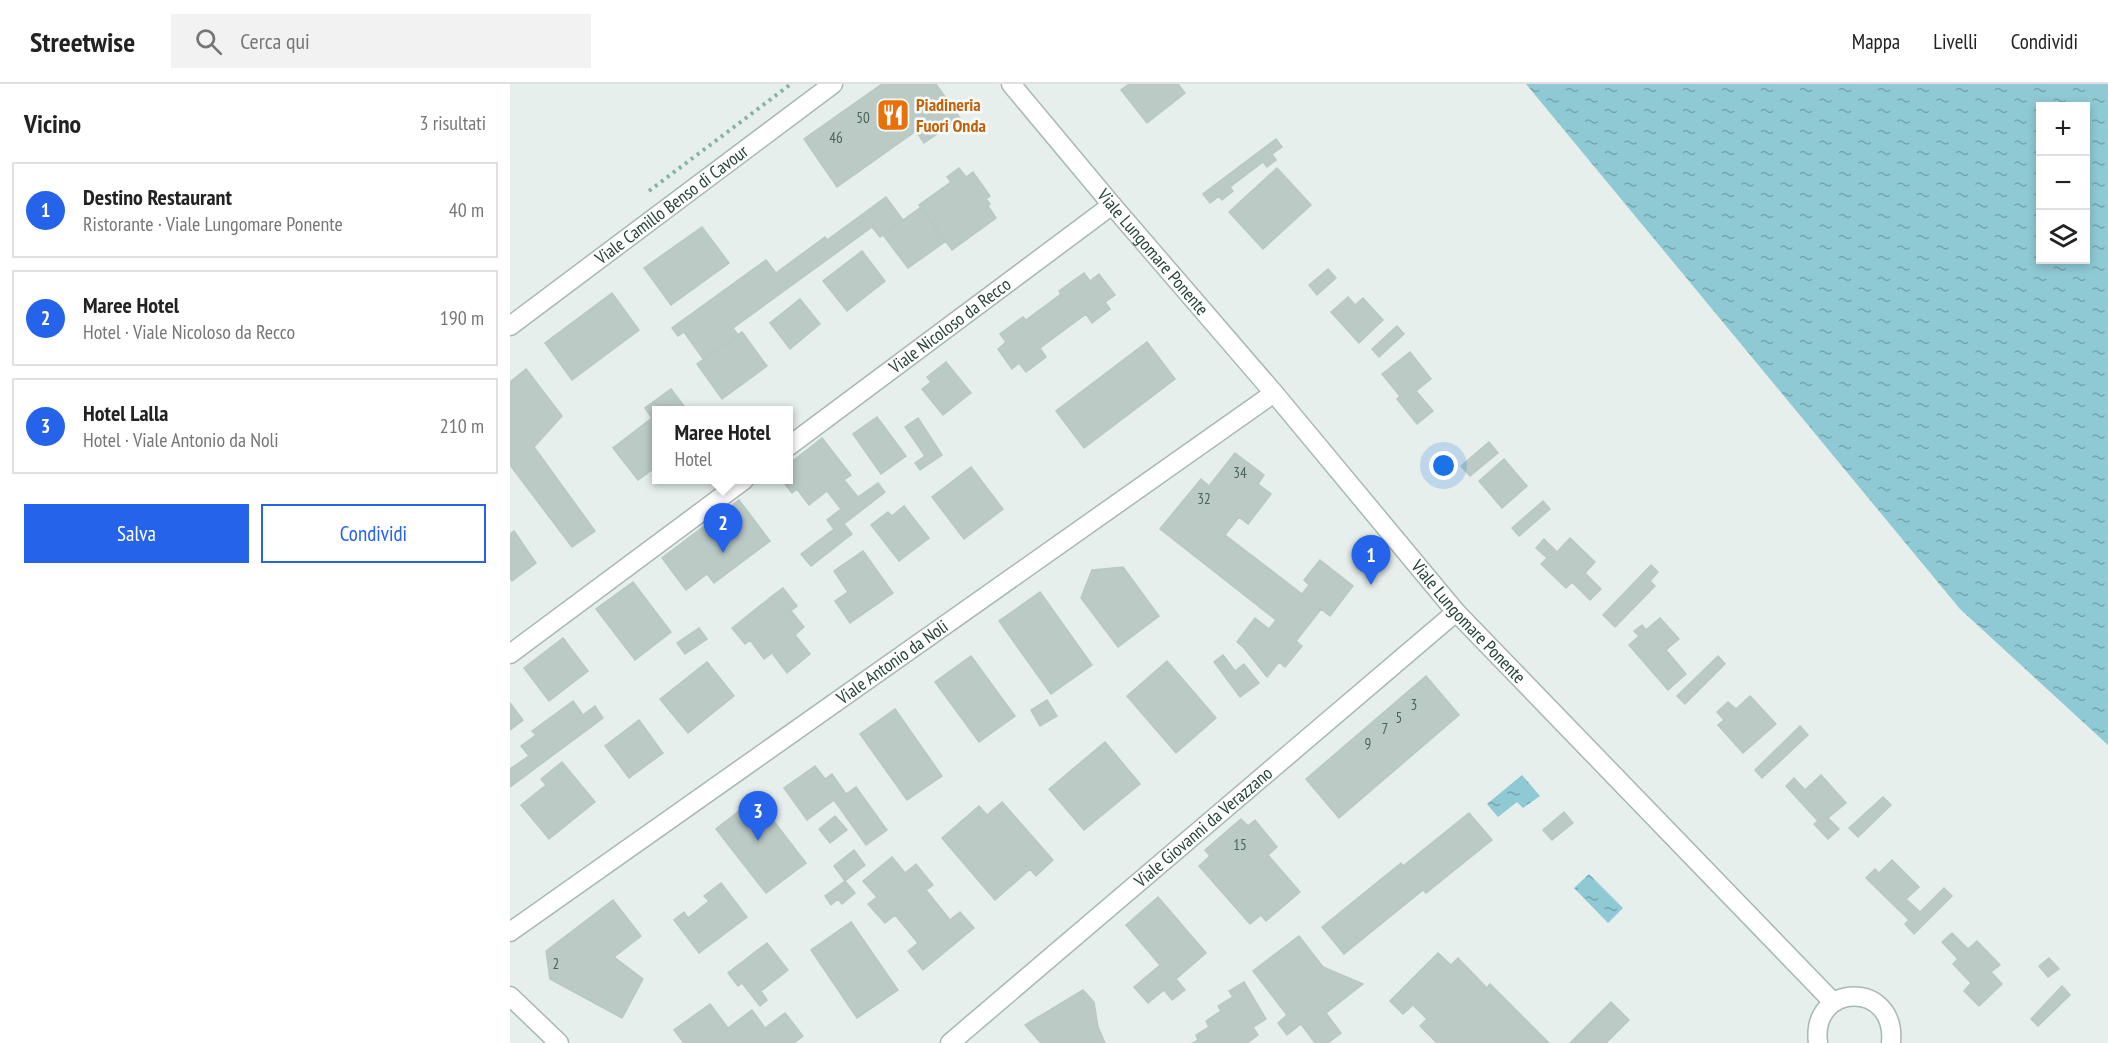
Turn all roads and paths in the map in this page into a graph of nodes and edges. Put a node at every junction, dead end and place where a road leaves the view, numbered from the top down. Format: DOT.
graph roads {
  1 [pos="833,84"];
  2 [pos="1011,84"];
  3 [pos="1112,205"];
  4 [pos="510,326"];
  5 [pos="1274,393"];
  6 [pos="793,443"];
  7 [pos="739,484"];
  8 [pos="1456,612"];
  9 [pos="510,654"];
  10 [pos="510,932"];
  11 [pos="510,996"];
  12 [pos="1833,1002"];
  13 [pos="556,1041"];
  14 [pos="950,1043"];
  15 [pos="1818,1043"];
  16 [pos="1891,1043"];
  1 -- 4 [label="street, Viale Camillo Benso di Cavour"];
  2 -- 3 [label="street, Viale Lungomare Ponente"];
  3 -- 5 [label="street, Viale Lungomare Ponente"];
  3 -- 6 [label="street, Viale Nicoloso da Recco"];
  5 -- 8 [label="street, Viale Lungomare Ponente"];
  5 -- 10 [label="street, Viale Antonio da Noli"];
  7 -- 9 [label="street"];
  8 -- 12 [label="street, Viale Lungomare Ponente"];
  8 -- 14 [label="street, Viale Giovanni da Verazzano"];
  11 -- 13 [label="street"];
  12 -- 15 [label="street"];
  12 -- 16 [label="street"];
}
